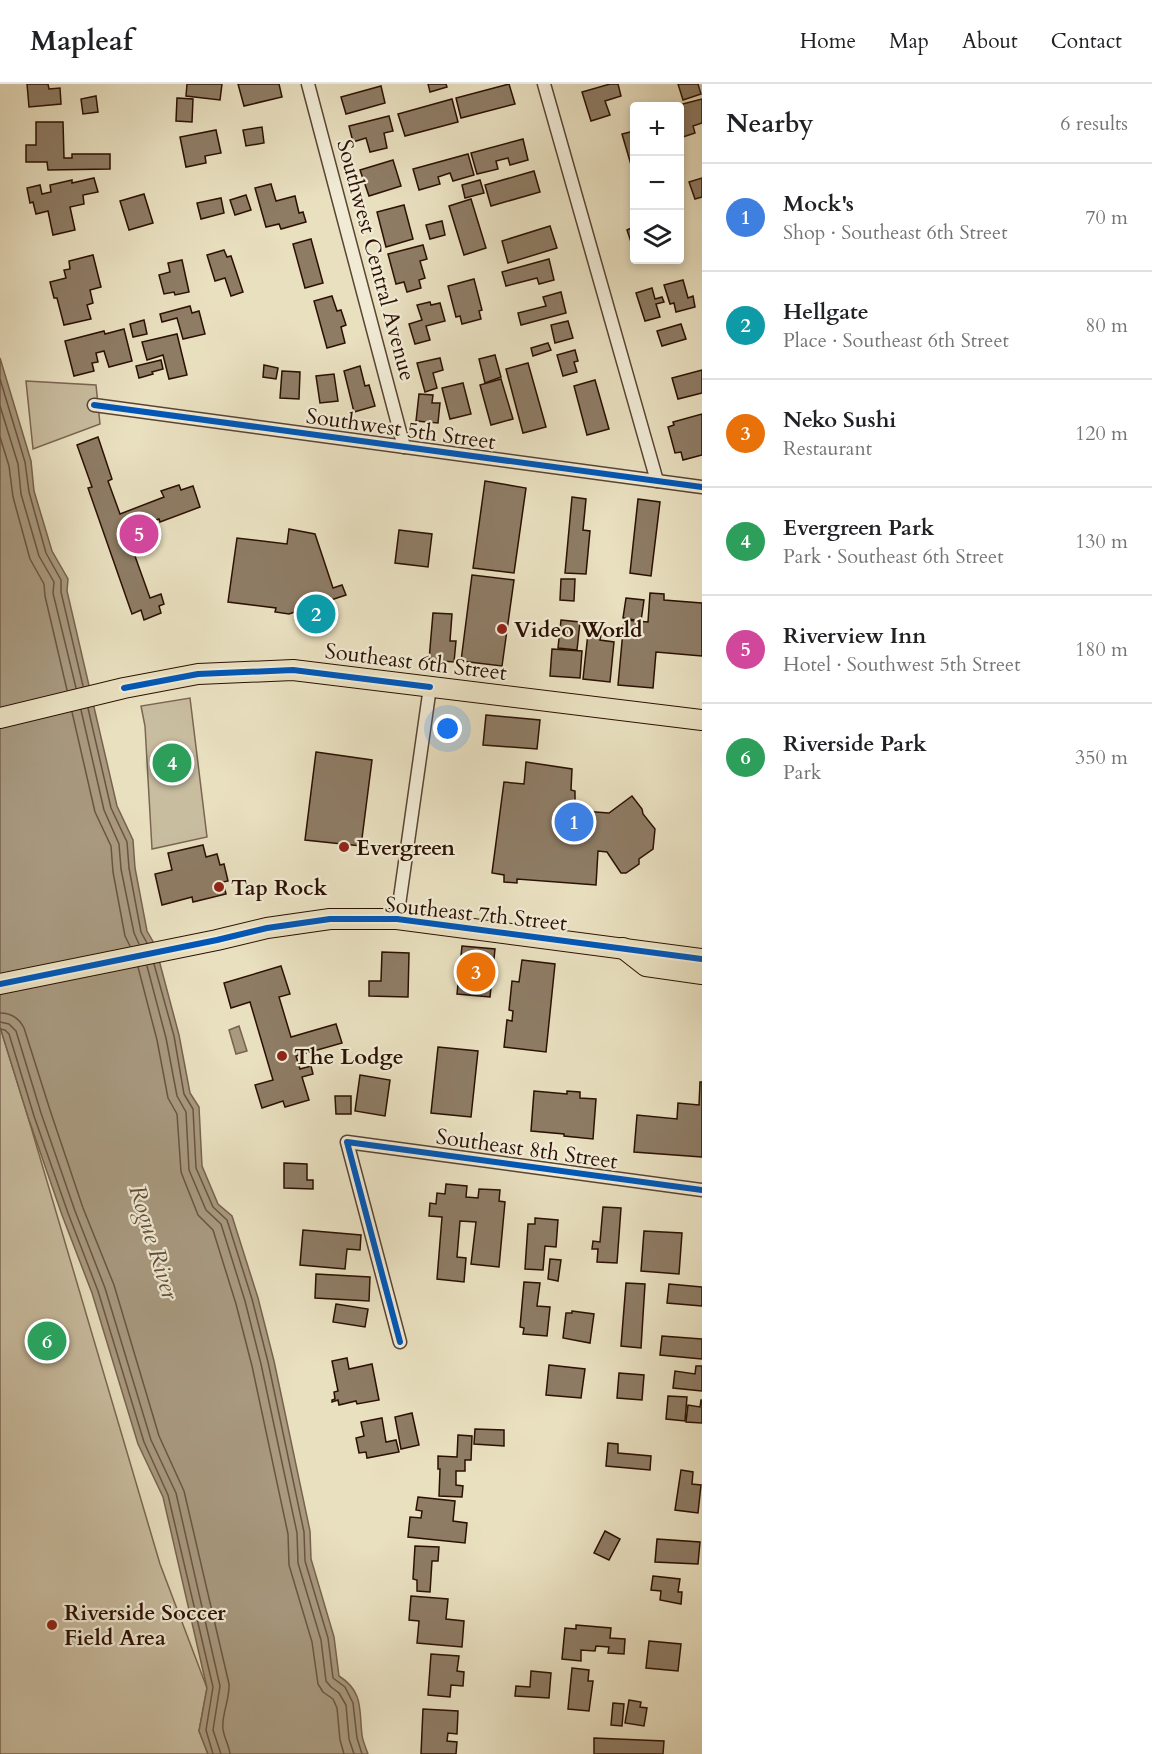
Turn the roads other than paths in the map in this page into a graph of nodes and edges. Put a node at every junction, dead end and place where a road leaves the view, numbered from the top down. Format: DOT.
graph roads {
  1 [pos="308,84"];
  2 [pos="544,84"];
  3 [pos="94,405"];
  4 [pos="404,447"];
  5 [pos="657,481"];
  6 [pos="702,487"];
  7 [pos="430,687"];
  8 [pos="0,718"];
  9 [pos="702,720"];
  10 [pos="397,919"];
  11 [pos="623,948"];
  12 [pos="702,958"];
  13 [pos="702,974"];
  14 [pos="0,984"];
  15 [pos="702,1190"];
  16 [pos="400,1342"];
  1 -- 4 [label="street, Southwest Central Avenue"];
  2 -- 5 [label="street"];
  3 -- 4 [label="street, Southwest 5th Street"];
  4 -- 5 [label="street, Southwest 5th Street"];
  5 -- 6 [label="street, Southwest 5th Street"];
  7 -- 8 [label="highway, Southeast 6th Street"];
  7 -- 9 [label="highway, Southeast 6th Street"];
  7 -- 10 [label="street"];
  10 -- 11 [label="highway, Southeast 7th Street"];
  10 -- 14 [label="highway, Southeast 7th Street"];
  11 -- 12 [label="highway, Southeast 7th Street"];
  11 -- 13 [label="highway"];
  15 -- 16 [label="street, Southeast 8th Street"];
}
